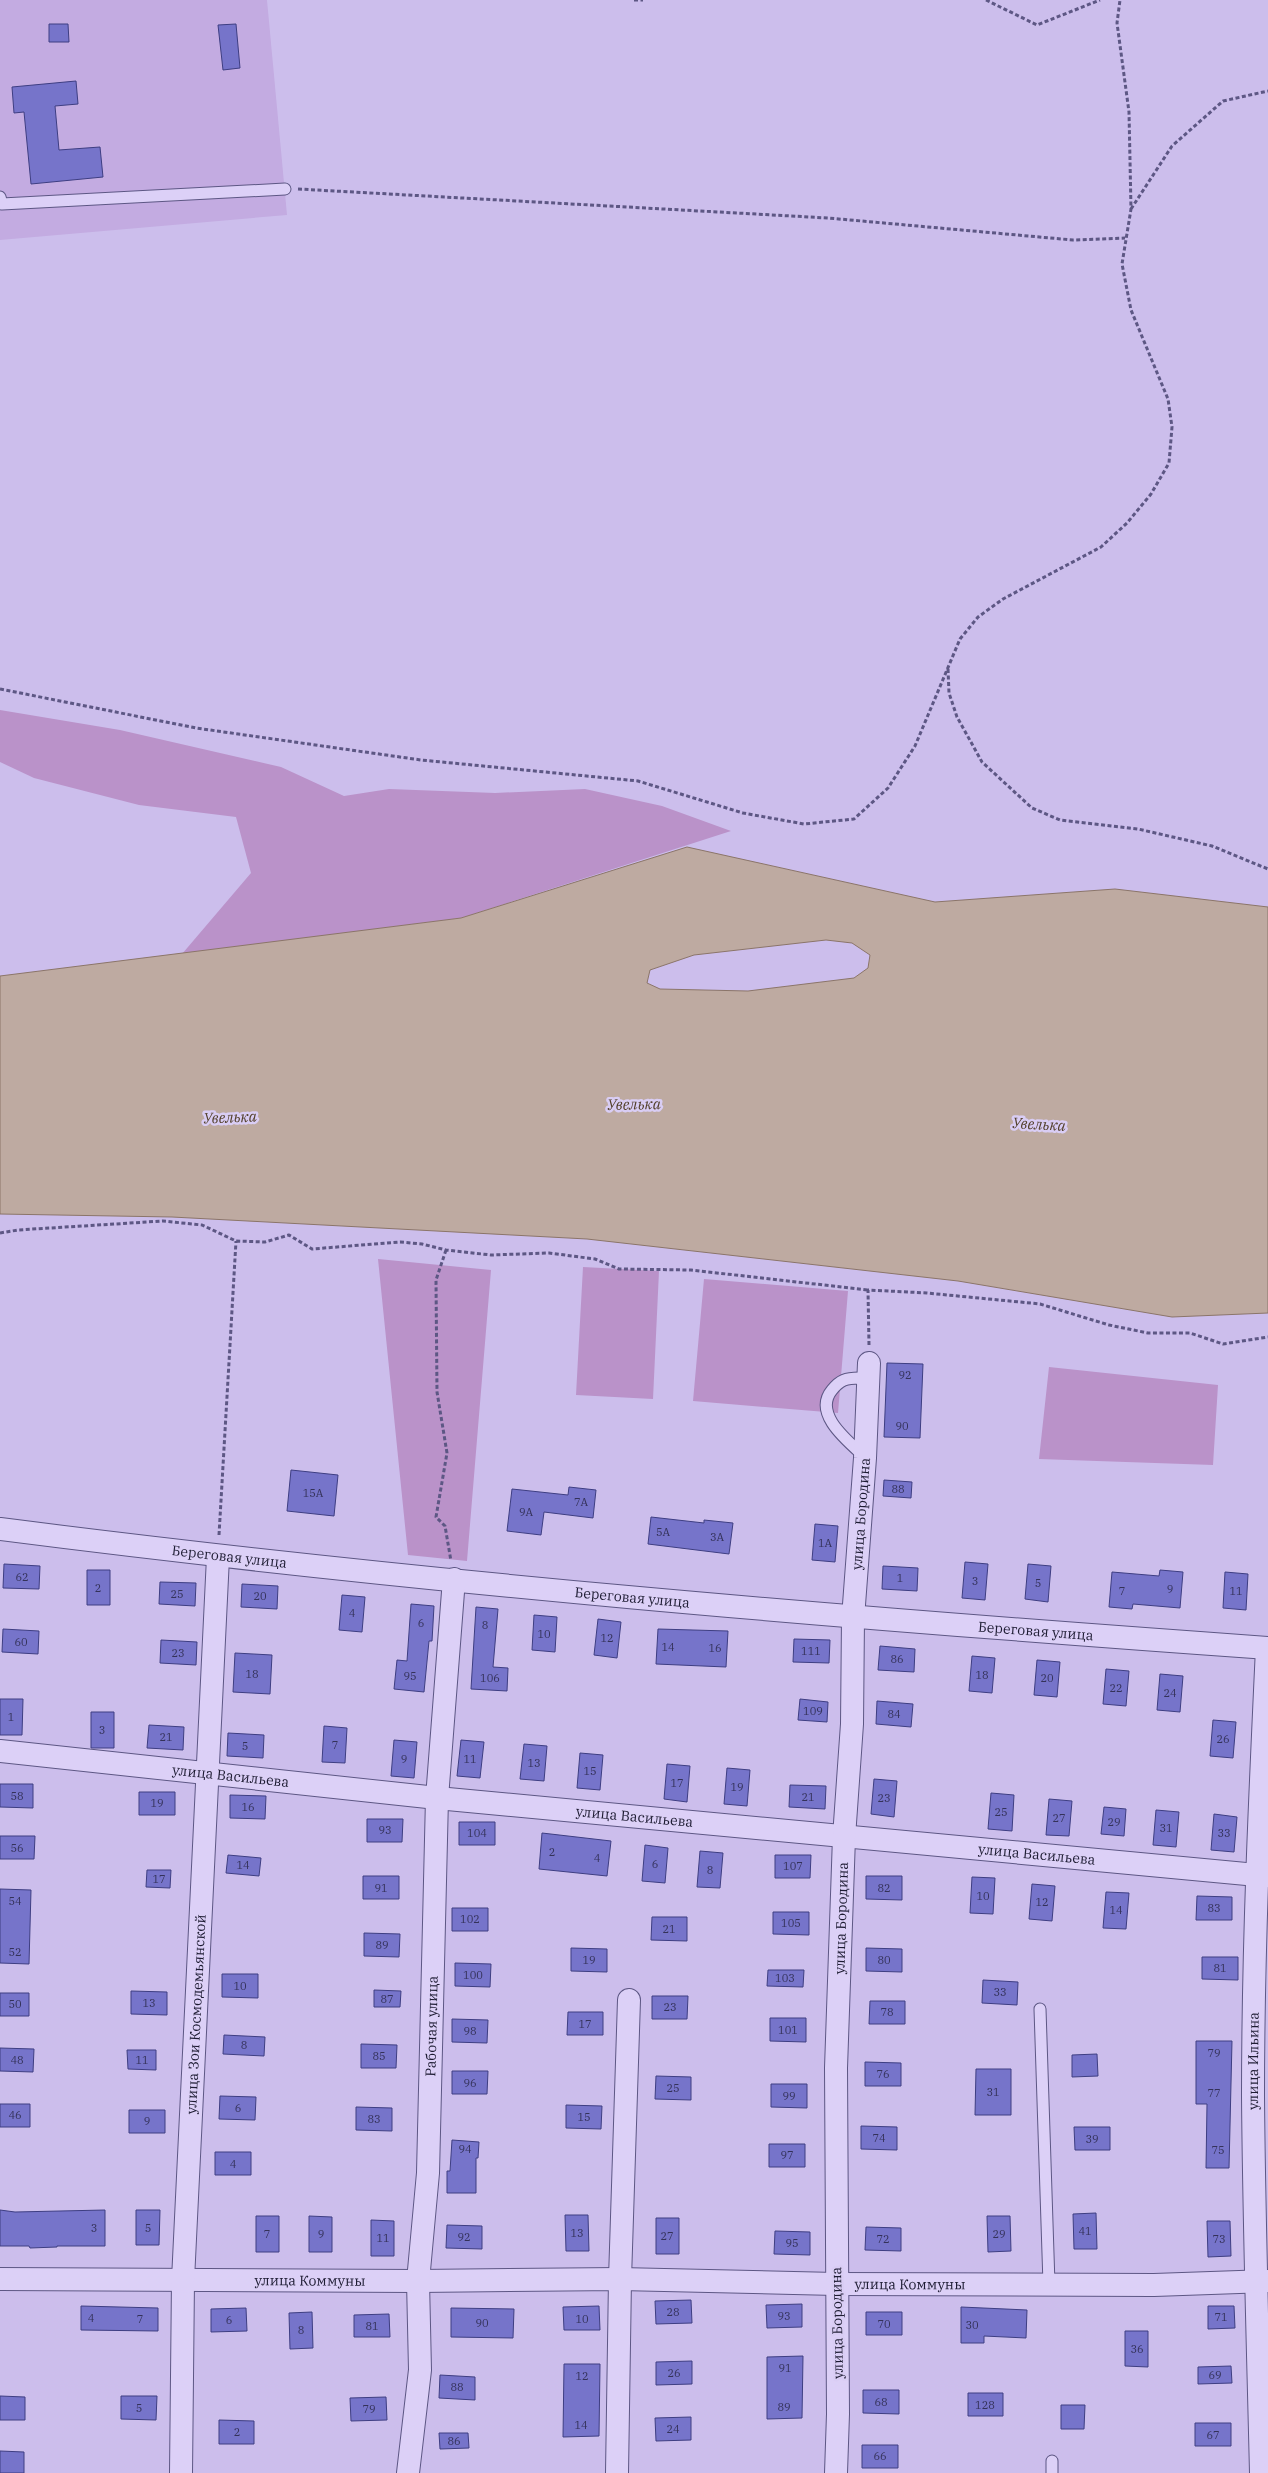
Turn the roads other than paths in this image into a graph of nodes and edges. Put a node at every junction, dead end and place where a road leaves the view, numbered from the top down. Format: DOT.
graph roads {
  1 [pos="285,189"];
  2 [pos="0,197"];
  3 [pos="869,1363"];
  4 [pos="869,1388"];
  5 [pos="865,1458"];
  6 [pos="0,1528"];
  7 [pos="218,1557"];
  8 [pos="454,1579"];
  9 [pos="852,1618"];
  10 [pos="1267,1648"];
  11 [pos="0,1751"];
  12 [pos="207,1772"];
  13 [pos="437,1798"];
  14 [pos="844,1837"];
  15 [pos="1262,1876"];
  16 [pos="629,2000"];
  17 [pos="1040,2009"];
  18 [pos="1261,2094"];
  19 [pos="0,2279"];
  20 [pos="620,2279"];
  21 [pos="183,2280"];
  22 [pos="418,2281"];
  23 [pos="1262,2281"];
  24 [pos="836,2284"];
  25 [pos="1049,2284"];
  26 [pos="1264,2448"];
  27 [pos="1052,2460"];
  28 [pos="181,2473"];
  29 [pos="408,2473"];
  30 [pos="617,2473"];
  31 [pos="836,2473"];
  32 [pos="1052,2473"];
  33 [pos="1261,2473"];
  1 -- 2 [label="lane"];
  3 -- 4 [label="street, улица Бородина"];
  4 -- 5 [label="street, улица Бородина"];
  4 -- 5 [label="lane"];
  5 -- 9 [label="street, улица Бородина"];
  6 -- 7 [label="street, Береговая улица"];
  7 -- 8 [label="street, Береговая улица"];
  7 -- 12 [label="street, улица Зои Космодемьянской"];
  8 -- 9 [label="street, Береговая улица"];
  8 -- 13 [label="street, Рабочая улица"];
  9 -- 10 [label="street, Береговая улица"];
  9 -- 14 [label="street, улица Бородина"];
  10 -- 15 [label="street, улица Ильина"];
  11 -- 12 [label="street, улица Васильева"];
  12 -- 13 [label="street, улица Васильева"];
  12 -- 21 [label="street, улица Зои Космодемьянской"];
  13 -- 14 [label="street, улица Васильева"];
  13 -- 22 [label="street, Рабочая улица"];
  14 -- 15 [label="street, улица Васильева"];
  14 -- 24 [label="street, улица Бородина"];
  15 -- 18 [label="street, улица Ильина"];
  16 -- 20 [label="street"];
  17 -- 25 [label="lane"];
  18 -- 23 [label="street, улица Ильина"];
  19 -- 21 [label="street, улица Коммуны"];
  20 -- 22 [label="street, улица Коммуны"];
  20 -- 24 [label="street, улица Коммуны"];
  20 -- 30 [label="street"];
  21 -- 22 [label="street, улица Коммуны"];
  21 -- 28 [label="street, улица Зои Космодемьянской"];
  22 -- 29 [label="street, Рабочая улица"];
  23 -- 25 [label="street, улица Коммуны"];
  23 -- 26 [label="street, улица Ильина"];
  24 -- 25 [label="street, улица Коммуны"];
  24 -- 31 [label="street, улица Бородина"];
  26 -- 33 [label="street, улица Ильина"];
  27 -- 32 [label="lane"];
}
